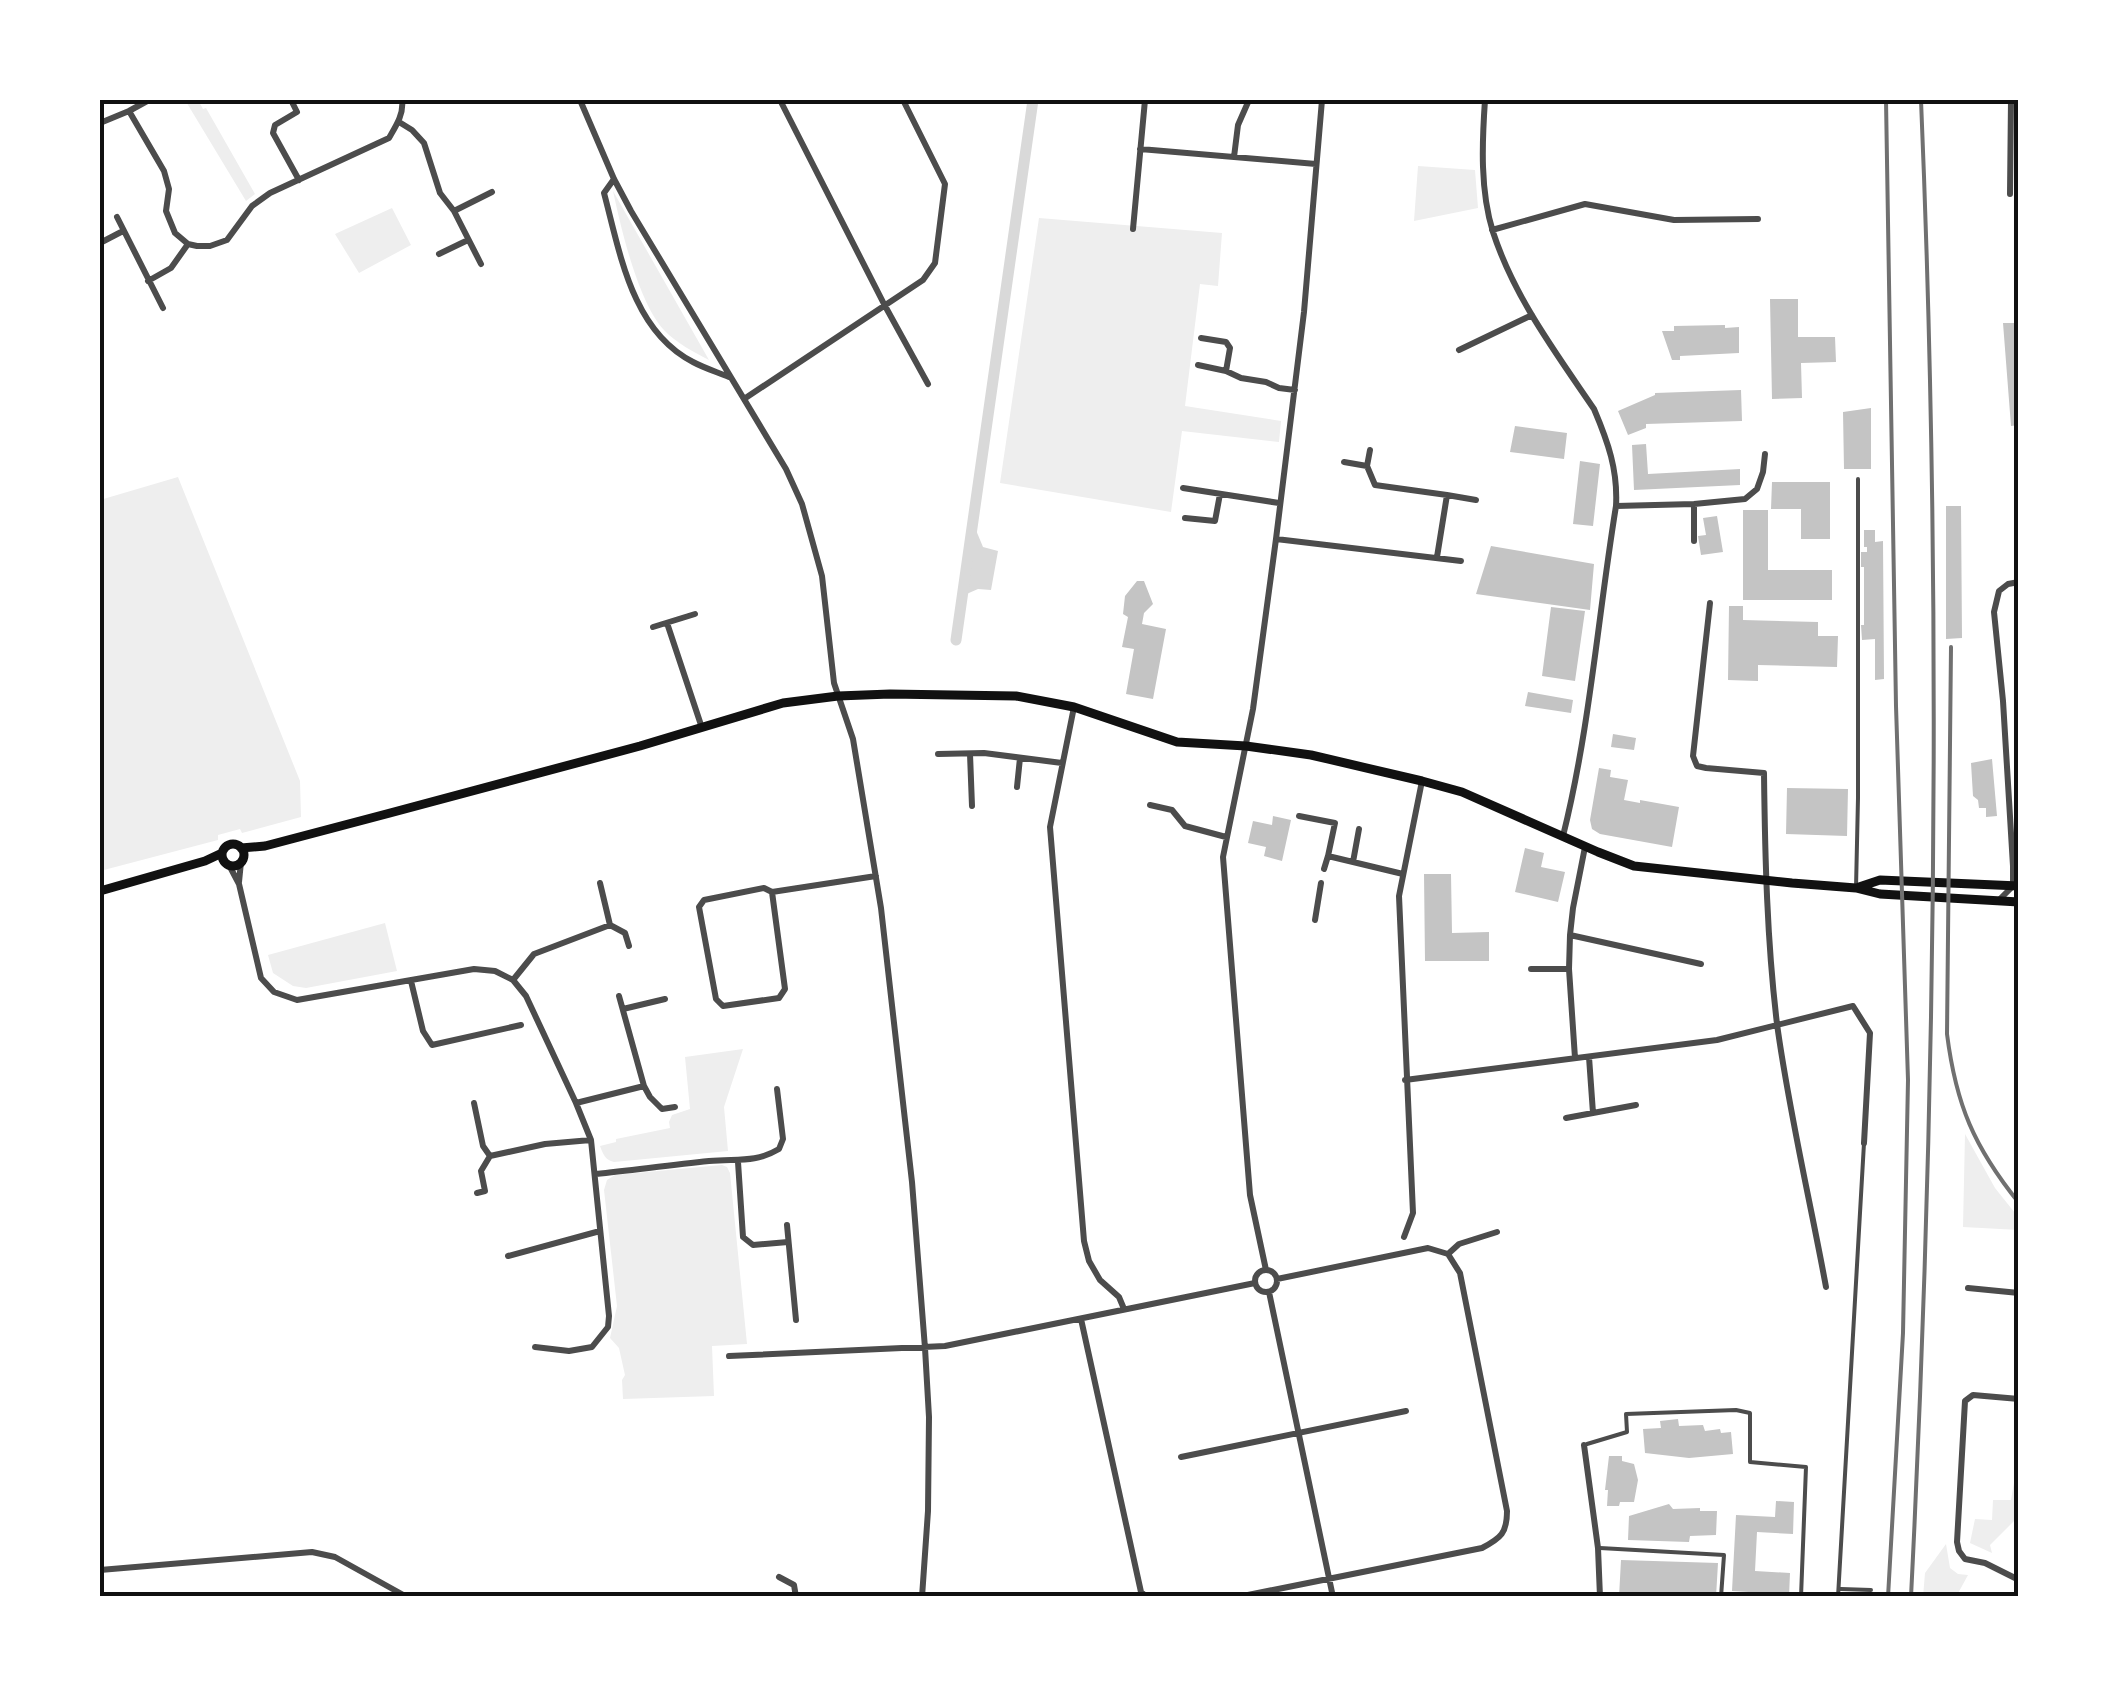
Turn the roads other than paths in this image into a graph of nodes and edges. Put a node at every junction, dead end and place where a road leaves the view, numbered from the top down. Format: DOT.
graph roads {
  1 [pos="148,100"];
  2 [pos="291,100"];
  3 [pos="402,100"];
  4 [pos="580,100"];
  5 [pos="780,100"];
  6 [pos="902,100"];
  7 [pos="1145,100"];
  8 [pos="1249,100"];
  9 [pos="1322,100"];
  10 [pos="1485,100"];
  11 [pos="2011,100"];
  12 [pos="128,111"];
  13 [pos="2015,116"];
  14 [pos="100,122"];
  15 [pos="399,122"];
  16 [pos="1140,149"];
  17 [pos="1234,157"];
  18 [pos="1316,164"];
  19 [pos="614,179"];
  20 [pos="299,180"];
  21 [pos="492,192"];
  22 [pos="2010,194"];
  23 [pos="454,211"];
  24 [pos="117,217"];
  25 [pos="1758,219"];
  26 [pos="1133,229"];
  27 [pos="1492,230"];
  28 [pos="124,231"];
  29 [pos="468,240"];
  30 [pos="100,242"];
  31 [pos="188,244"];
  32 [pos="440,254"];
  33 [pos="481,264"];
  34 [pos="148,281"];
  35 [pos="884,304"];
  36 [pos="163,308"];
  37 [pos="1532,314"];
  38 [pos="1200,338"];
  39 [pos="1460,350"];
  40 [pos="1198,365"];
  41 [pos="1226,371"];
  42 [pos="732,378"];
  43 [pos="928,384"];
  44 [pos="1295,390"];
  45 [pos="744,399"];
  46 [pos="1370,450"];
  47 [pos="1765,454"];
  48 [pos="1344,462"];
  49 [pos="1367,466"];
  50 [pos="1858,478"];
  51 [pos="1183,488"];
  52 [pos="1220,494"];
  53 [pos="1447,495"];
  54 [pos="1476,500"];
  55 [pos="1280,503"];
  56 [pos="1694,504"];
  57 [pos="1616,506"];
  58 [pos="1186,518"];
  59 [pos="1276,538"];
  60 [pos="1694,541"];
  61 [pos="1437,557"];
  62 [pos="1461,561"];
  63 [pos="2019,582"];
  64 [pos="1710,604"];
  65 [pos="695,614"];
  66 [pos="667,622"];
  67 [pos="653,627"];
  68 [pos="838,696"];
  69 [pos="1074,707"];
  70 [pos="702,728"];
  71 [pos="1246,746"];
  72 [pos="938,754"];
  73 [pos="970,754"];
  74 [pos="1020,758"];
  75 [pos="1062,764"];
  76 [pos="1422,781"];
  77 [pos="1017,787"];
  78 [pos="1150,805"];
  79 [pos="972,806"];
  80 [pos="1299,816"];
  81 [pos="1360,829"];
  82 [pos="1226,836"];
  83 [pos="1563,836"];
  84 [pos="1586,846"];
  85 [pos="242,856"];
  86 [pos="1328,856"];
  87 [pos="226,861"];
  88 [pos="1353,862"];
  89 [pos="1324,869"];
  90 [pos="1403,874"];
  91 [pos="876,876"];
  92 [pos="1766,880"];
  93 [pos="600,883"];
  94 [pos="1321,883"];
  95 [pos="239,884"];
  96 [pos="2016,886"];
  97 [pos="1856,888"];
  98 [pos="100,891"];
  99 [pos="772,892"];
  100 [pos="1996,900"];
  101 [pos="2019,902"];
  102 [pos="1315,920"];
  103 [pos="610,925"];
  104 [pos="1570,935"];
  105 [pos="629,946"];
  106 [pos="1700,964"];
  107 [pos="1531,969"];
  108 [pos="1569,969"];
  109 [pos="512,980"];
  110 [pos="411,981"];
  111 [pos="619,996"];
  112 [pos="665,999"];
  113 [pos="622,1009"];
  114 [pos="521,1026"];
  115 [pos="1778,1026"];
  116 [pos="1589,1057"];
  117 [pos="1575,1058"];
  118 [pos="1406,1080"];
  119 [pos="644,1086"];
  120 [pos="778,1089"];
  121 [pos="474,1103"];
  122 [pos="576,1103"];
  123 [pos="1636,1105"];
  124 [pos="676,1107"];
  125 [pos="1593,1113"];
  126 [pos="1566,1118"];
  127 [pos="591,1140"];
  128 [pos="1864,1143"];
  129 [pos="490,1156"];
  130 [pos="738,1162"];
  131 [pos="596,1174"];
  132 [pos="477,1193"];
  133 [pos="787,1225"];
  134 [pos="600,1231"];
  135 [pos="1497,1232"];
  136 [pos="1404,1238"];
  137 [pos="788,1242"];
  138 [pos="1448,1254"];
  139 [pos="508,1256"];
  140 [pos="1266,1270"];
  141 [pos="1277,1279"];
  142 [pos="1255,1283"];
  143 [pos="1826,1287"];
  144 [pos="1968,1288"];
  145 [pos="1269,1292"];
  146 [pos="2019,1294"];
  147 [pos="1124,1309"];
  148 [pos="1081,1318"];
  149 [pos="796,1320"];
  150 [pos="535,1346"];
  151 [pos="925,1348"];
  152 [pos="729,1356"];
  153 [pos="2019,1399"];
  154 [pos="1406,1411"];
  155 [pos="1299,1432"];
  156 [pos="1584,1445"];
  157 [pos="1182,1457"];
  158 [pos="1598,1548"];
  159 [pos="100,1570"];
  160 [pos="778,1577"];
  161 [pos="1329,1579"];
  162 [pos="2019,1580"];
  163 [pos="1839,1589"];
  164 [pos="1871,1590"];
  165 [pos="407,1597"];
  166 [pos="796,1597"];
  167 [pos="922,1597"];
  168 [pos="1147,1597"];
  169 [pos="1238,1597"];
  170 [pos="1333,1597"];
  171 [pos="1600,1597"];
  172 [pos="1720,1597"];
  173 [pos="1801,1597"];
  174 [pos="1838,1597"];
  1 -- 12 [label="street"];
  2 -- 20 [label="street"];
  3 -- 15 [label="street"];
  4 -- 19 [label="street"];
  5 -- 35 [label="street"];
  6 -- 35 [label="street"];
  7 -- 16 [label="street"];
  8 -- 17 [label="street"];
  9 -- 18 [label="street"];
  10 -- 27 [label="street"];
  11 -- 13 [label="street"];
  12 -- 14 [label="street"];
  12 -- 31 [label="street"];
  13 -- 22 [label="street"];
  15 -- 20 [label="street"];
  15 -- 23 [label="street"];
  16 -- 17 [label="street"];
  16 -- 26 [label="street"];
  17 -- 18 [label="street"];
  18 -- 44 [label="street"];
  19 -- 42 [label="street"];
  19 -- 42 [label="street"];
  20 -- 31 [label="street"];
  21 -- 23 [label="street"];
  23 -- 29 [label="street"];
  24 -- 28 [label="street"];
  25 -- 27 [label="street"];
  27 -- 37 [label="street"];
  28 -- 30 [label="street"];
  28 -- 34 [label="street"];
  29 -- 32 [label="street"];
  29 -- 33 [label="street"];
  31 -- 34 [label="street"];
  34 -- 36 [label="street"];
  35 -- 43 [label="street"];
  35 -- 45 [label="street"];
  37 -- 39 [label="street"];
  37 -- 57 [label="street"];
  38 -- 41 [label="street"];
  40 -- 41 [label="street"];
  41 -- 44 [label="street"];
  42 -- 45 [label="street"];
  44 -- 55 [label="street"];
  45 -- 68 [label="street"];
  46 -- 49 [label="street"];
  47 -- 56 [label="street"];
  48 -- 49 [label="street"];
  49 -- 53 [label="street"];
  50 -- 97 [label="lane"];
  51 -- 52 [label="street"];
  52 -- 55 [label="street"];
  52 -- 58 [label="street"];
  53 -- 54 [label="street"];
  53 -- 61 [label="street"];
  55 -- 59 [label="street"];
  56 -- 57 [label="street"];
  56 -- 60 [label="street"];
  57 -- 83 [label="street"];
  59 -- 61 [label="street"];
  59 -- 71 [label="street"];
  61 -- 62 [label="street"];
  63 -- 96 [label="street"];
  64 -- 92 [label="street"];
  65 -- 66 [label="street"];
  66 -- 67 [label="street"];
  66 -- 70 [label="street"];
  68 -- 69 [label="main road"];
  68 -- 70 [label="main road"];
  68 -- 91 [label="street"];
  69 -- 71 [label="main road"];
  69 -- 75 [label="street"];
  70 -- 85 [label="main road"];
  71 -- 76 [label="main road"];
  71 -- 82 [label="street"];
  72 -- 73 [label="street"];
  73 -- 74 [label="street"];
  73 -- 79 [label="street"];
  74 -- 75 [label="street"];
  74 -- 77 [label="street"];
  75 -- 147 [label="street"];
  76 -- 83 [label="main road"];
  76 -- 90 [label="street"];
  78 -- 82 [label="street"];
  80 -- 86 [label="street"];
  81 -- 88 [label="street"];
  82 -- 140 [label="street"];
  83 -- 84 [label="main road"];
  84 -- 92 [label="main road"];
  84 -- 104 [label="street"];
  85 -- 87 [label="main road"];
  85 -- 87 [label="main road"];
  85 -- 95 [label="street"];
  86 -- 88 [label="street"];
  86 -- 89 [label="street"];
  87 -- 95 [label="street"];
  87 -- 98 [label="main road"];
  88 -- 90 [label="street"];
  90 -- 118 [label="street"];
  91 -- 99 [label="street"];
  91 -- 151 [label="street"];
  92 -- 97 [label="main road"];
  92 -- 115 [label="street"];
  93 -- 103 [label="street"];
  94 -- 102 [label="street"];
  95 -- 110 [label="street"];
  96 -- 97 [label="main road"];
  96 -- 100 [label="street"];
  97 -- 100 [label="main road"];
  99 -- 99 [label="street"];
  100 -- 101 [label="main road"];
  103 -- 105 [label="street"];
  103 -- 109 [label="street"];
  104 -- 106 [label="street"];
  104 -- 108 [label="street"];
  107 -- 108 [label="street"];
  108 -- 117 [label="street"];
  109 -- 110 [label="street"];
  109 -- 122 [label="street"];
  110 -- 114 [label="street"];
  111 -- 113 [label="street"];
  112 -- 113 [label="street"];
  113 -- 119 [label="street"];
  115 -- 116 [label="street"];
  115 -- 128 [label="street"];
  115 -- 143 [label="street"];
  116 -- 117 [label="street"];
  116 -- 125 [label="street"];
  117 -- 118 [label="street"];
  118 -- 136 [label="street"];
  119 -- 122 [label="street"];
  119 -- 124 [label="street"];
  120 -- 130 [label="street"];
  121 -- 129 [label="street"];
  122 -- 127 [label="street"];
  123 -- 125 [label="street"];
  125 -- 126 [label="street"];
  127 -- 129 [label="street"];
  127 -- 131 [label="street"];
  128 -- 163 [label="lane"];
  129 -- 132 [label="street"];
  130 -- 131 [label="street"];
  130 -- 137 [label="street"];
  131 -- 134 [label="street"];
  133 -- 137 [label="street"];
  134 -- 139 [label="street"];
  134 -- 150 [label="street"];
  135 -- 138 [label="street"];
  137 -- 149 [label="street"];
  138 -- 141 [label="street"];
  138 -- 161 [label="street"];
  140 -- 141 [label="street"];
  140 -- 142 [label="street"];
  141 -- 145 [label="street"];
  142 -- 145 [label="street"];
  142 -- 147 [label="street"];
  144 -- 146 [label="street"];
  145 -- 155 [label="street"];
  147 -- 148 [label="street"];
  148 -- 151 [label="street"];
  148 -- 168 [label="street"];
  151 -- 152 [label="street"];
  151 -- 167 [label="street"];
  153 -- 162 [label="street"];
  154 -- 155 [label="street"];
  155 -- 157 [label="street"];
  155 -- 161 [label="street"];
  156 -- 158 [label="street"];
  156 -- 173 [label="lane"];
  158 -- 171 [label="street"];
  158 -- 172 [label="lane"];
  159 -- 165 [label="street"];
  160 -- 166 [label="street"];
  161 -- 169 [label="street"];
  161 -- 170 [label="street"];
  163 -- 164 [label="lane"];
  163 -- 174 [label="lane"];
}
